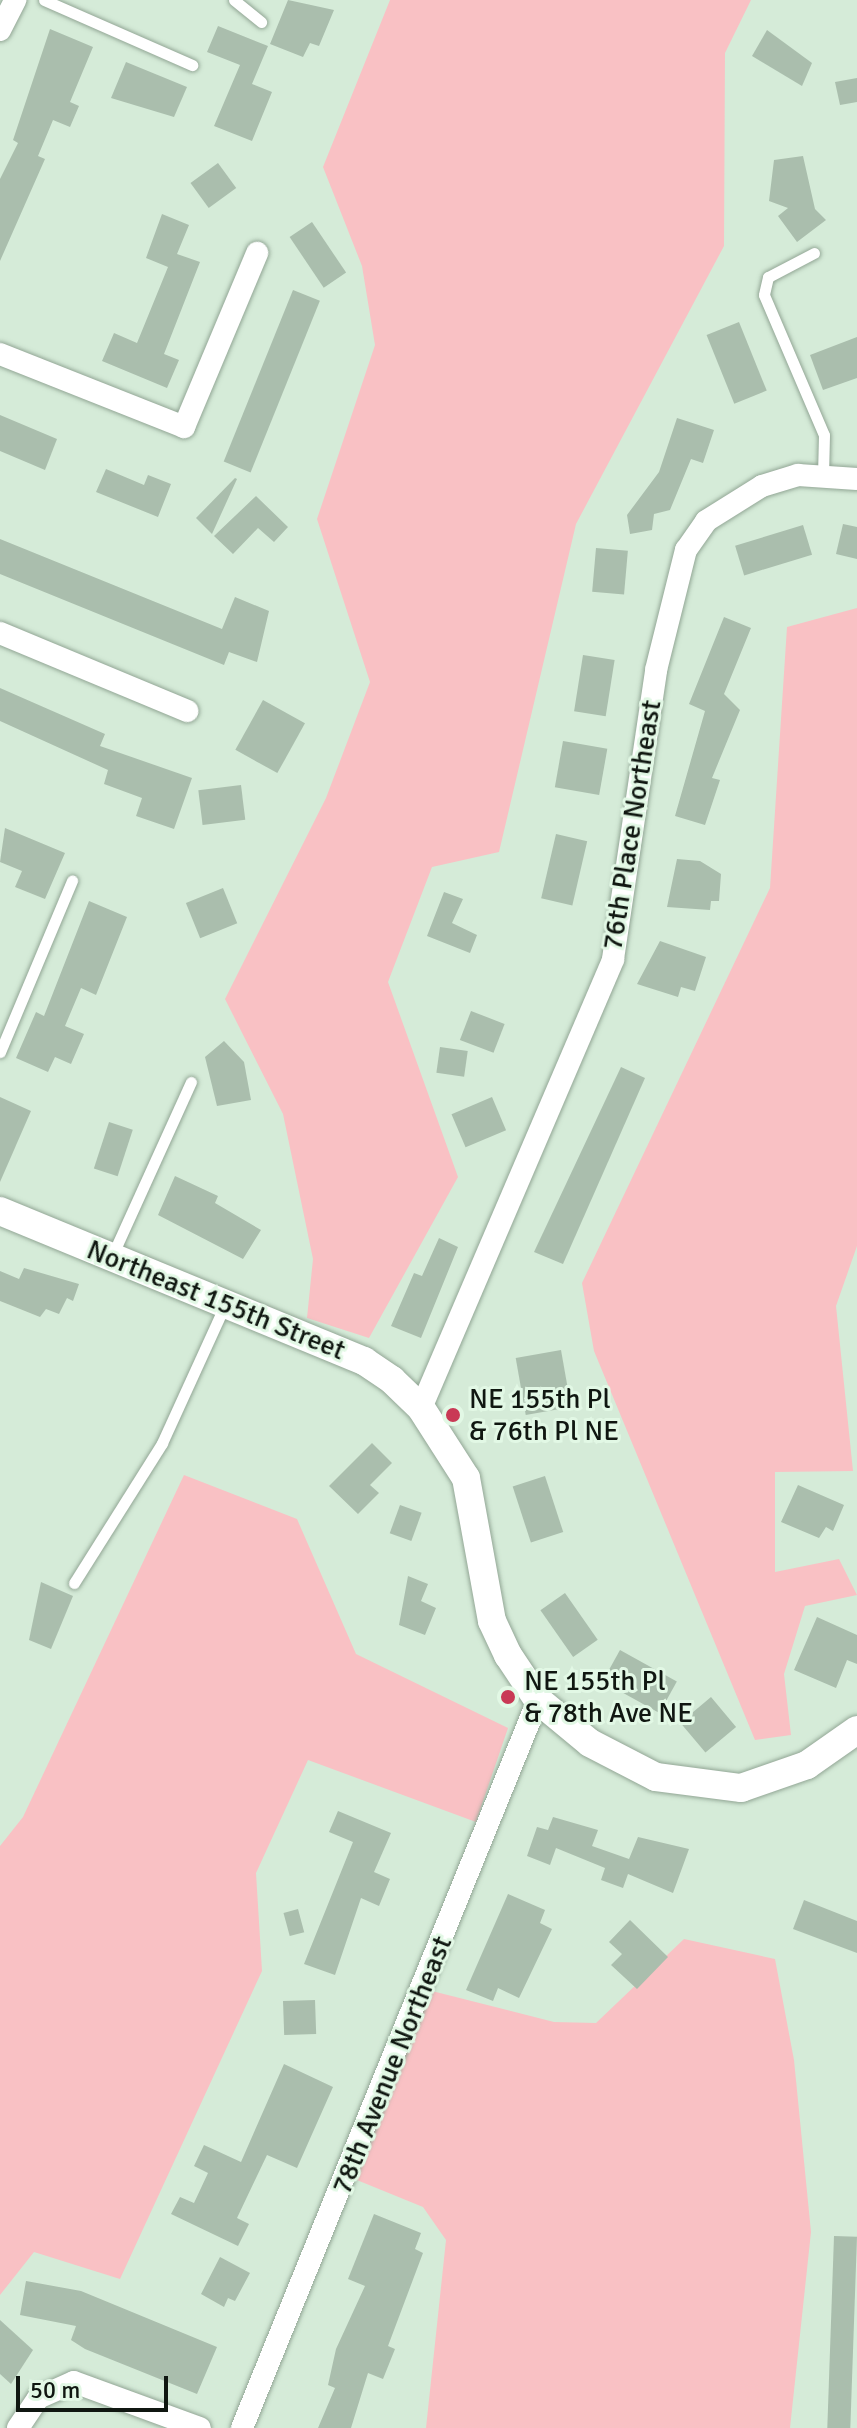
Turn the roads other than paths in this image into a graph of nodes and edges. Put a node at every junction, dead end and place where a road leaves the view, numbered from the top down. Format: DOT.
graph roads {
  1 [pos="15,0"];
  2 [pos="44,0"];
  3 [pos="234,0"];
  4 [pos="261,22"];
  5 [pos="0,30"];
  6 [pos="192,65"];
  7 [pos="257,253"];
  8 [pos="814,253"];
  9 [pos="0,354"];
  10 [pos="823,477"];
  11 [pos="857,479"];
  12 [pos="0,633"];
  13 [pos="187,711"];
  14 [pos="72,881"];
  15 [pos="0,1052"];
  16 [pos="191,1082"];
  17 [pos="0,1211"];
  18 [pos="111,1257"];
  19 [pos="225,1304"];
  20 [pos="421,1408"];
  21 [pos="74,1583"];
  22 [pos="538,1700"];
  23 [pos="857,1730"];
  24 [pos="18,2428"];
  25 [pos="200,2428"];
  26 [pos="242,2428"];
  1 -- 5 [label="street"];
  2 -- 6 [label="lane"];
  3 -- 4 [label="lane"];
  7 -- 9 [label="street"];
  8 -- 10 [label="lane"];
  10 -- 11 [label="street, 76th Place Northeast"];
  10 -- 20 [label="street, 76th Place Northeast"];
  12 -- 13 [label="street"];
  14 -- 15 [label="lane"];
  16 -- 18 [label="lane"];
  17 -- 18 [label="street, Northeast 155th Street"];
  18 -- 19 [label="street, Northeast 155th Street"];
  19 -- 20 [label="street, Northeast 155th Street"];
  19 -- 21 [label="lane"];
  20 -- 22 [label="street, Northeast 155th Street"];
  22 -- 23 [label="street"];
  22 -- 26 [label="street, 78th Avenue Northeast"];
  24 -- 25 [label="street"];
}
